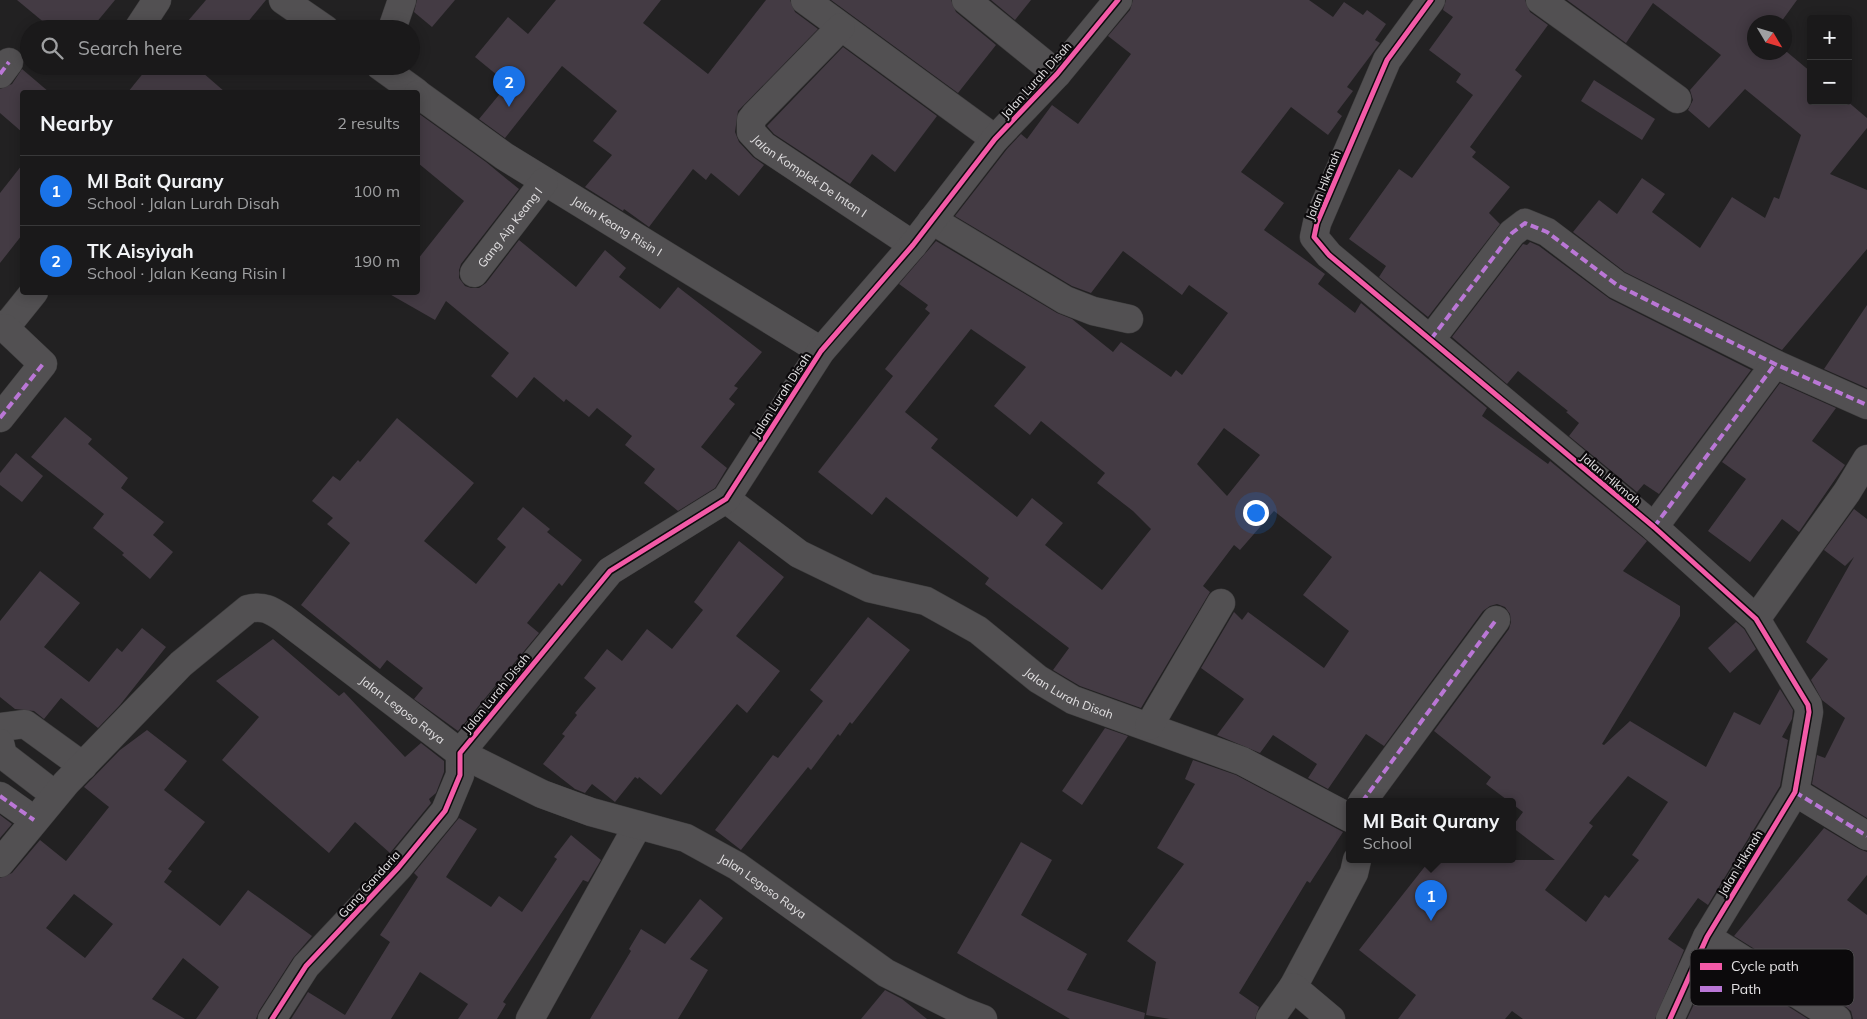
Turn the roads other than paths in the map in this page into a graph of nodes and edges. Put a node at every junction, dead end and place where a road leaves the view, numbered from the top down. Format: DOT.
graph roads {
  1 [pos="157,0"];
  2 [pos="283,0"];
  3 [pos="402,0"];
  4 [pos="805,0"];
  5 [pos="966,0"];
  6 [pos="1118,0"];
  7 [pos="1431,0"];
  8 [pos="1540,0"];
  9 [pos="144,20"];
  10 [pos="312,20"];
  11 [pos="395,20"];
  12 [pos="841,27"];
  13 [pos="1057,74"];
  14 [pos="392,75"];
  15 [pos="413,90"];
  16 [pos="420,95"];
  17 [pos="1677,99"];
  18 [pos="995,139"];
  19 [pos="544,182"];
  20 [pos="932,220"];
  21 [pos="913,245"];
  22 [pos="474,273"];
  23 [pos="31,295"];
  24 [pos="1129,318"];
  25 [pos="3,327"];
  26 [pos="1431,339"];
  27 [pos="821,351"];
  28 [pos="1775,364"];
  29 [pos="1867,405"];
  30 [pos="0,418"];
  31 [pos="1867,460"];
  32 [pos="726,499"];
  33 [pos="1654,528"];
  34 [pos="1221,603"];
  35 [pos="1756,619"];
  36 [pos="1496,620"];
  37 [pos="1149,726"];
  38 [pos="0,727"];
  39 [pos="0,743"];
  40 [pos="460,753"];
  41 [pos="83,766"];
  42 [pos="1795,792"];
  43 [pos="55,795"];
  44 [pos="0,796"];
  45 [pos="1365,798"];
  46 [pos="1346,816"];
  47 [pos="34,820"];
  48 [pos="638,825"];
  49 [pos="1867,836"];
  50 [pos="0,863"];
  51 [pos="1357,863"];
  52 [pos="1707,937"];
  53 [pos="1702,949"];
  54 [pos="1726,949"];
  55 [pos="1690,975"];
  56 [pos="1293,987"];
  57 [pos="1816,1006"];
  58 [pos="272,1019"];
  59 [pos="530,1019"];
  60 [pos="983,1019"];
  61 [pos="1270,1019"];
  62 [pos="1331,1019"];
  63 [pos="1670,1019"];
  64 [pos="1836,1019"];
  1 -- 9 [label="street"];
  2 -- 10 [label="street"];
  3 -- 11 [label="street"];
  4 -- 12 [label="street"];
  5 -- 13 [label="street"];
  6 -- 13 [label="street, Jalan Lurah Disah"];
  7 -- 26 [label="street, Jalan Hikmah"];
  8 -- 17 [label="street"];
  12 -- 18 [label="street"];
  12 -- 21 [label="street, Jalan Komplek De Intan I"];
  13 -- 18 [label="street, Jalan Lurah Disah"];
  14 -- 15 [label="street, Jalan Keang Risin I"];
  16 -- 19 [label="street, Jalan Keang Risin I"];
  18 -- 20 [label="street, Jalan Lurah Disah"];
  19 -- 22 [label="street, Gang Aip Keang I"];
  19 -- 27 [label="street, Jalan Keang Risin I"];
  20 -- 21 [label="street, Jalan Lurah Disah"];
  20 -- 24 [label="street"];
  21 -- 27 [label="street, Jalan Lurah Disah"];
  23 -- 25 [label="street"];
  25 -- 30 [label="street"];
  26 -- 28 [label="street"];
  26 -- 33 [label="street, Jalan Hikmah"];
  27 -- 32 [label="street, Jalan Lurah Disah"];
  28 -- 29 [label="street"];
  28 -- 33 [label="street"];
  31 -- 35 [label="street"];
  32 -- 37 [label="street, Jalan Lurah Disah"];
  32 -- 40 [label="street, Jalan Lurah Disah"];
  33 -- 35 [label="street, Jalan Hikmah"];
  34 -- 37 [label="street"];
  35 -- 42 [label="street, Jalan Hikmah"];
  36 -- 45 [label="street"];
  37 -- 46 [label="street, Jalan Lurah Disah"];
  38 -- 41 [label="street"];
  39 -- 43 [label="street"];
  40 -- 41 [label="street, Jalan Legoso Raya"];
  40 -- 48 [label="street, Jalan Legoso Raya"];
  40 -- 58 [label="street, Gang Gandaria"];
  41 -- 43 [label="street, Jalan Legoso Raya"];
  42 -- 49 [label="street"];
  42 -- 52 [label="street, Jalan Hikmah"];
  43 -- 47 [label="street, Jalan Legoso Raya"];
  44 -- 47 [label="street"];
  47 -- 50 [label="street, Jalan Legoso Raya"];
  48 -- 59 [label="street"];
  48 -- 60 [label="street, Jalan Legoso Raya"];
  51 -- 56 [label="street"];
  52 -- 53 [label="street, Jalan Hikmah"];
  52 -- 54 [label="street"];
  55 -- 63 [label="street, Jalan Hikmah"];
  56 -- 61 [label="street"];
  56 -- 62 [label="street"];
  57 -- 64 [label="street"];
}
